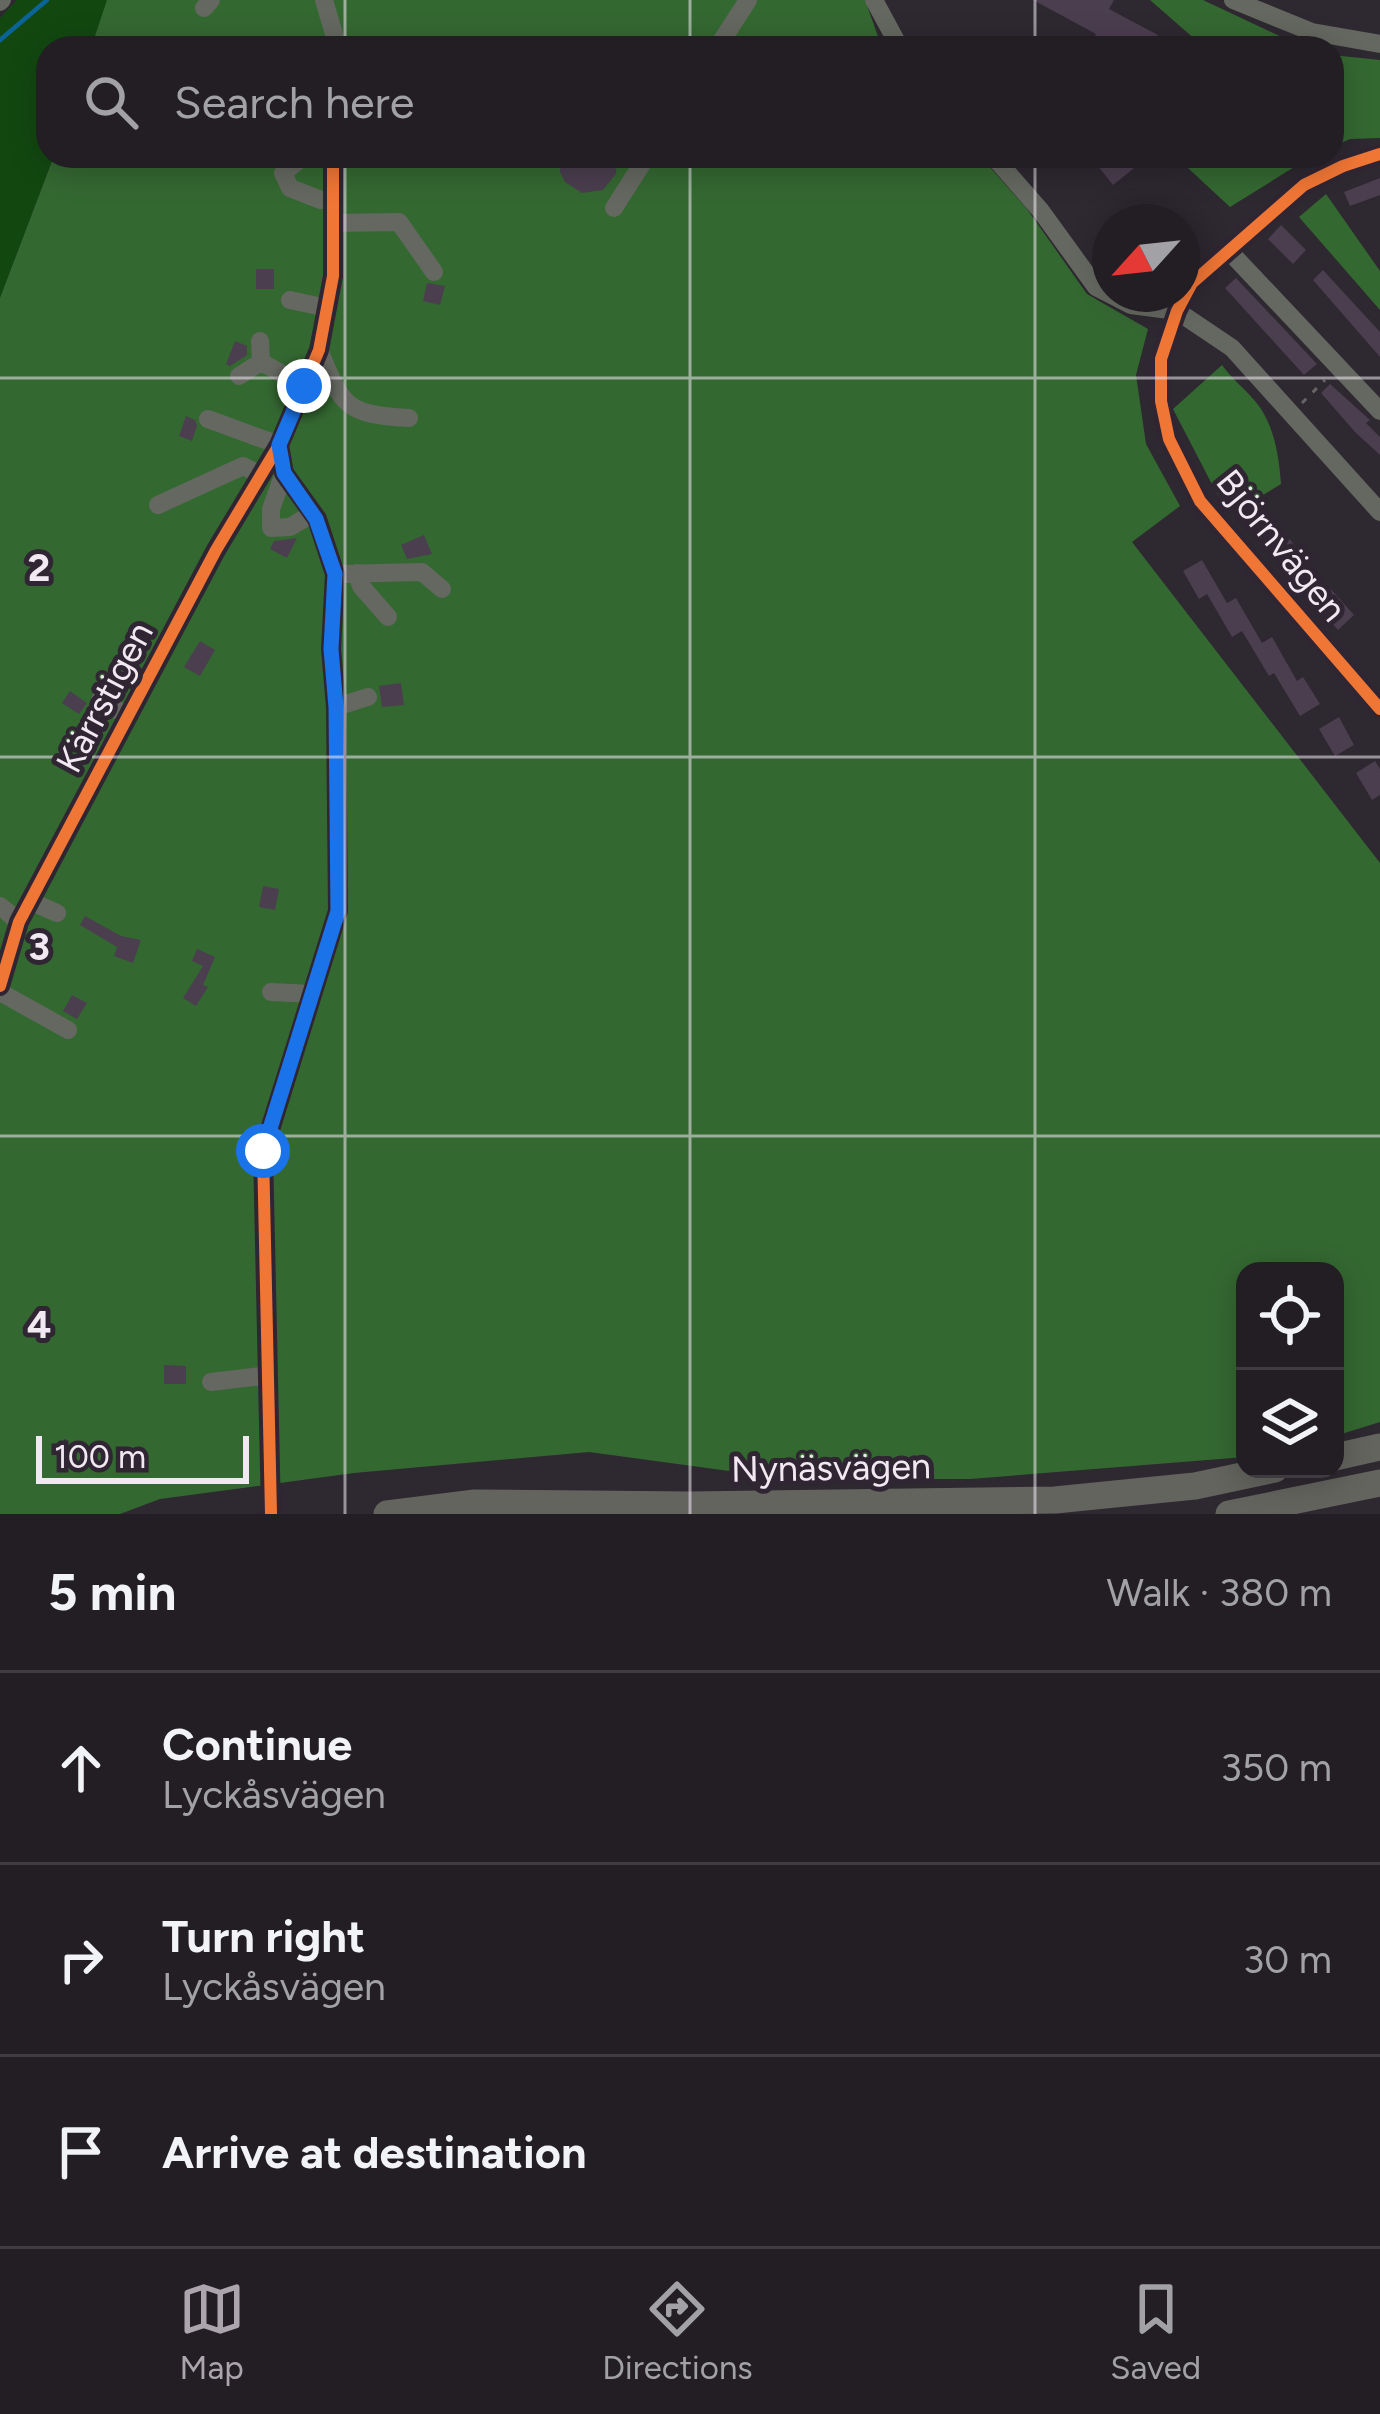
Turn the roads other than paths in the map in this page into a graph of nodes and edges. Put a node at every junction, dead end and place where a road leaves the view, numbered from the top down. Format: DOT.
graph roads {
  1 [pos="324,0"];
  2 [pos="748,0"];
  3 [pos="874,0"];
  4 [pos="1233,0"];
  5 [pos="334,36"];
  6 [pos="725,36"];
  7 [pos="894,36"];
  8 [pos="1335,36"];
  9 [pos="1344,38"];
  10 [pos="1380,44"];
  11 [pos="1380,154"];
  12 [pos="1344,166"];
  13 [pos="289,168"];
  14 [pos="333,168"];
  15 [pos="639,168"];
  16 [pos="1003,168"];
  17 [pos="1339,168"];
  18 [pos="334,197"];
  19 [pos="614,208"];
  20 [pos="333,223"];
  21 [pos="1228,251"];
  22 [pos="434,272"];
  23 [pos="1200,276"];
  24 [pos="1092,281"];
  25 [pos="290,300"];
  26 [pos="327,308"];
  27 [pos="1177,312"];
  28 [pos="1178,312"];
  29 [pos="260,341"];
  30 [pos="320,350"];
  31 [pos="261,362"];
  32 [pos="239,376"];
  33 [pos="304,386"];
  34 [pos="1380,411"];
  35 [pos="409,418"];
  36 [pos="208,419"];
  37 [pos="279,445"];
  38 [pos="284,473"];
  39 [pos="261,475"];
  40 [pos="158,505"];
  41 [pos="1380,512"];
  42 [pos="314,513"];
  43 [pos="357,573"];
  44 [pos="335,574"];
  45 [pos="442,589"];
  46 [pos="388,617"];
  47 [pos="165,647"];
  48 [pos="182,659"];
  49 [pos="368,697"];
  50 [pos="100,700"];
  51 [pos="336,707"];
  52 [pos="1380,709"];
  53 [pos="128,716"];
  54 [pos="30,901"];
  55 [pos="0,906"];
  56 [pos="57,913"];
  57 [pos="19,922"];
  58 [pos="4,956"];
  59 [pos="0,989"];
  60 [pos="271,992"];
  61 [pos="313,994"];
  62 [pos="68,1030"];
  63 [pos="268,1375"];
  64 [pos="211,1382"];
  65 [pos="1380,1447"];
  66 [pos="1344,1454"];
  67 [pos="1236,1477"];
  68 [pos="1380,1483"];
  69 [pos="271,1514"];
  70 [pos="387,1514"];
  71 [pos="1229,1514"];
  1 -- 5 [label="street"];
  2 -- 6 [label="street"];
  3 -- 7 [label="street"];
  4 -- 8 [label="street"];
  9 -- 10 [label="street"];
  11 -- 12 [label="street, Björnvägen"];
  13 -- 18 [label="street"];
  14 -- 18 [label="street, Kärrstigen"];
  15 -- 19 [label="street"];
  16 -- 24 [label="street"];
  17 -- 21 [label="street, Björnvägen"];
  18 -- 20 [label="street, Kärrstigen"];
  20 -- 22 [label="street"];
  20 -- 26 [label="street, Kärrstigen"];
  21 -- 23 [label="street, Björnvägen"];
  21 -- 34 [label="street"];
  25 -- 26 [label="street"];
  26 -- 30 [label="street, Kärrstigen"];
  27 -- 52 [label="street, Björnvägen"];
  28 -- 41 [label="street"];
  29 -- 31 [label="street"];
  30 -- 33 [label="street, Kärrstigen"];
  30 -- 35 [label="street"];
  31 -- 32 [label="street"];
  31 -- 33 [label="street"];
  33 -- 37 [label="street, Kärrstigen"];
  36 -- 37 [label="street"];
  37 -- 38 [label="street"];
  37 -- 39 [label="street, Kärrstigen"];
  38 -- 42 [label="street"];
  38 -- 42 [label="street"];
  39 -- 40 [label="street"];
  39 -- 47 [label="street, Kärrstigen"];
  42 -- 44 [label="street"];
  43 -- 44 [label="street"];
  43 -- 45 [label="street"];
  43 -- 46 [label="street"];
  44 -- 51 [label="street"];
  47 -- 48 [label="street"];
  47 -- 53 [label="street, Kärrstigen"];
  49 -- 51 [label="street"];
  50 -- 53 [label="street"];
  51 -- 61 [label="street"];
  53 -- 54 [label="street, Kärrstigen"];
  54 -- 56 [label="street"];
  54 -- 57 [label="street, Kärrstigen"];
  55 -- 57 [label="street"];
  57 -- 58 [label="street, Kärrstigen"];
  58 -- 59 [label="street, Kärrstigen"];
  59 -- 62 [label="street"];
  60 -- 61 [label="street"];
  61 -- 63 [label="street"];
  63 -- 64 [label="street"];
  63 -- 69 [label="street"];
  65 -- 66 [label="highway"];
  67 -- 70 [label="highway, Nynäsvägen"];
  68 -- 71 [label="highway"];
}
